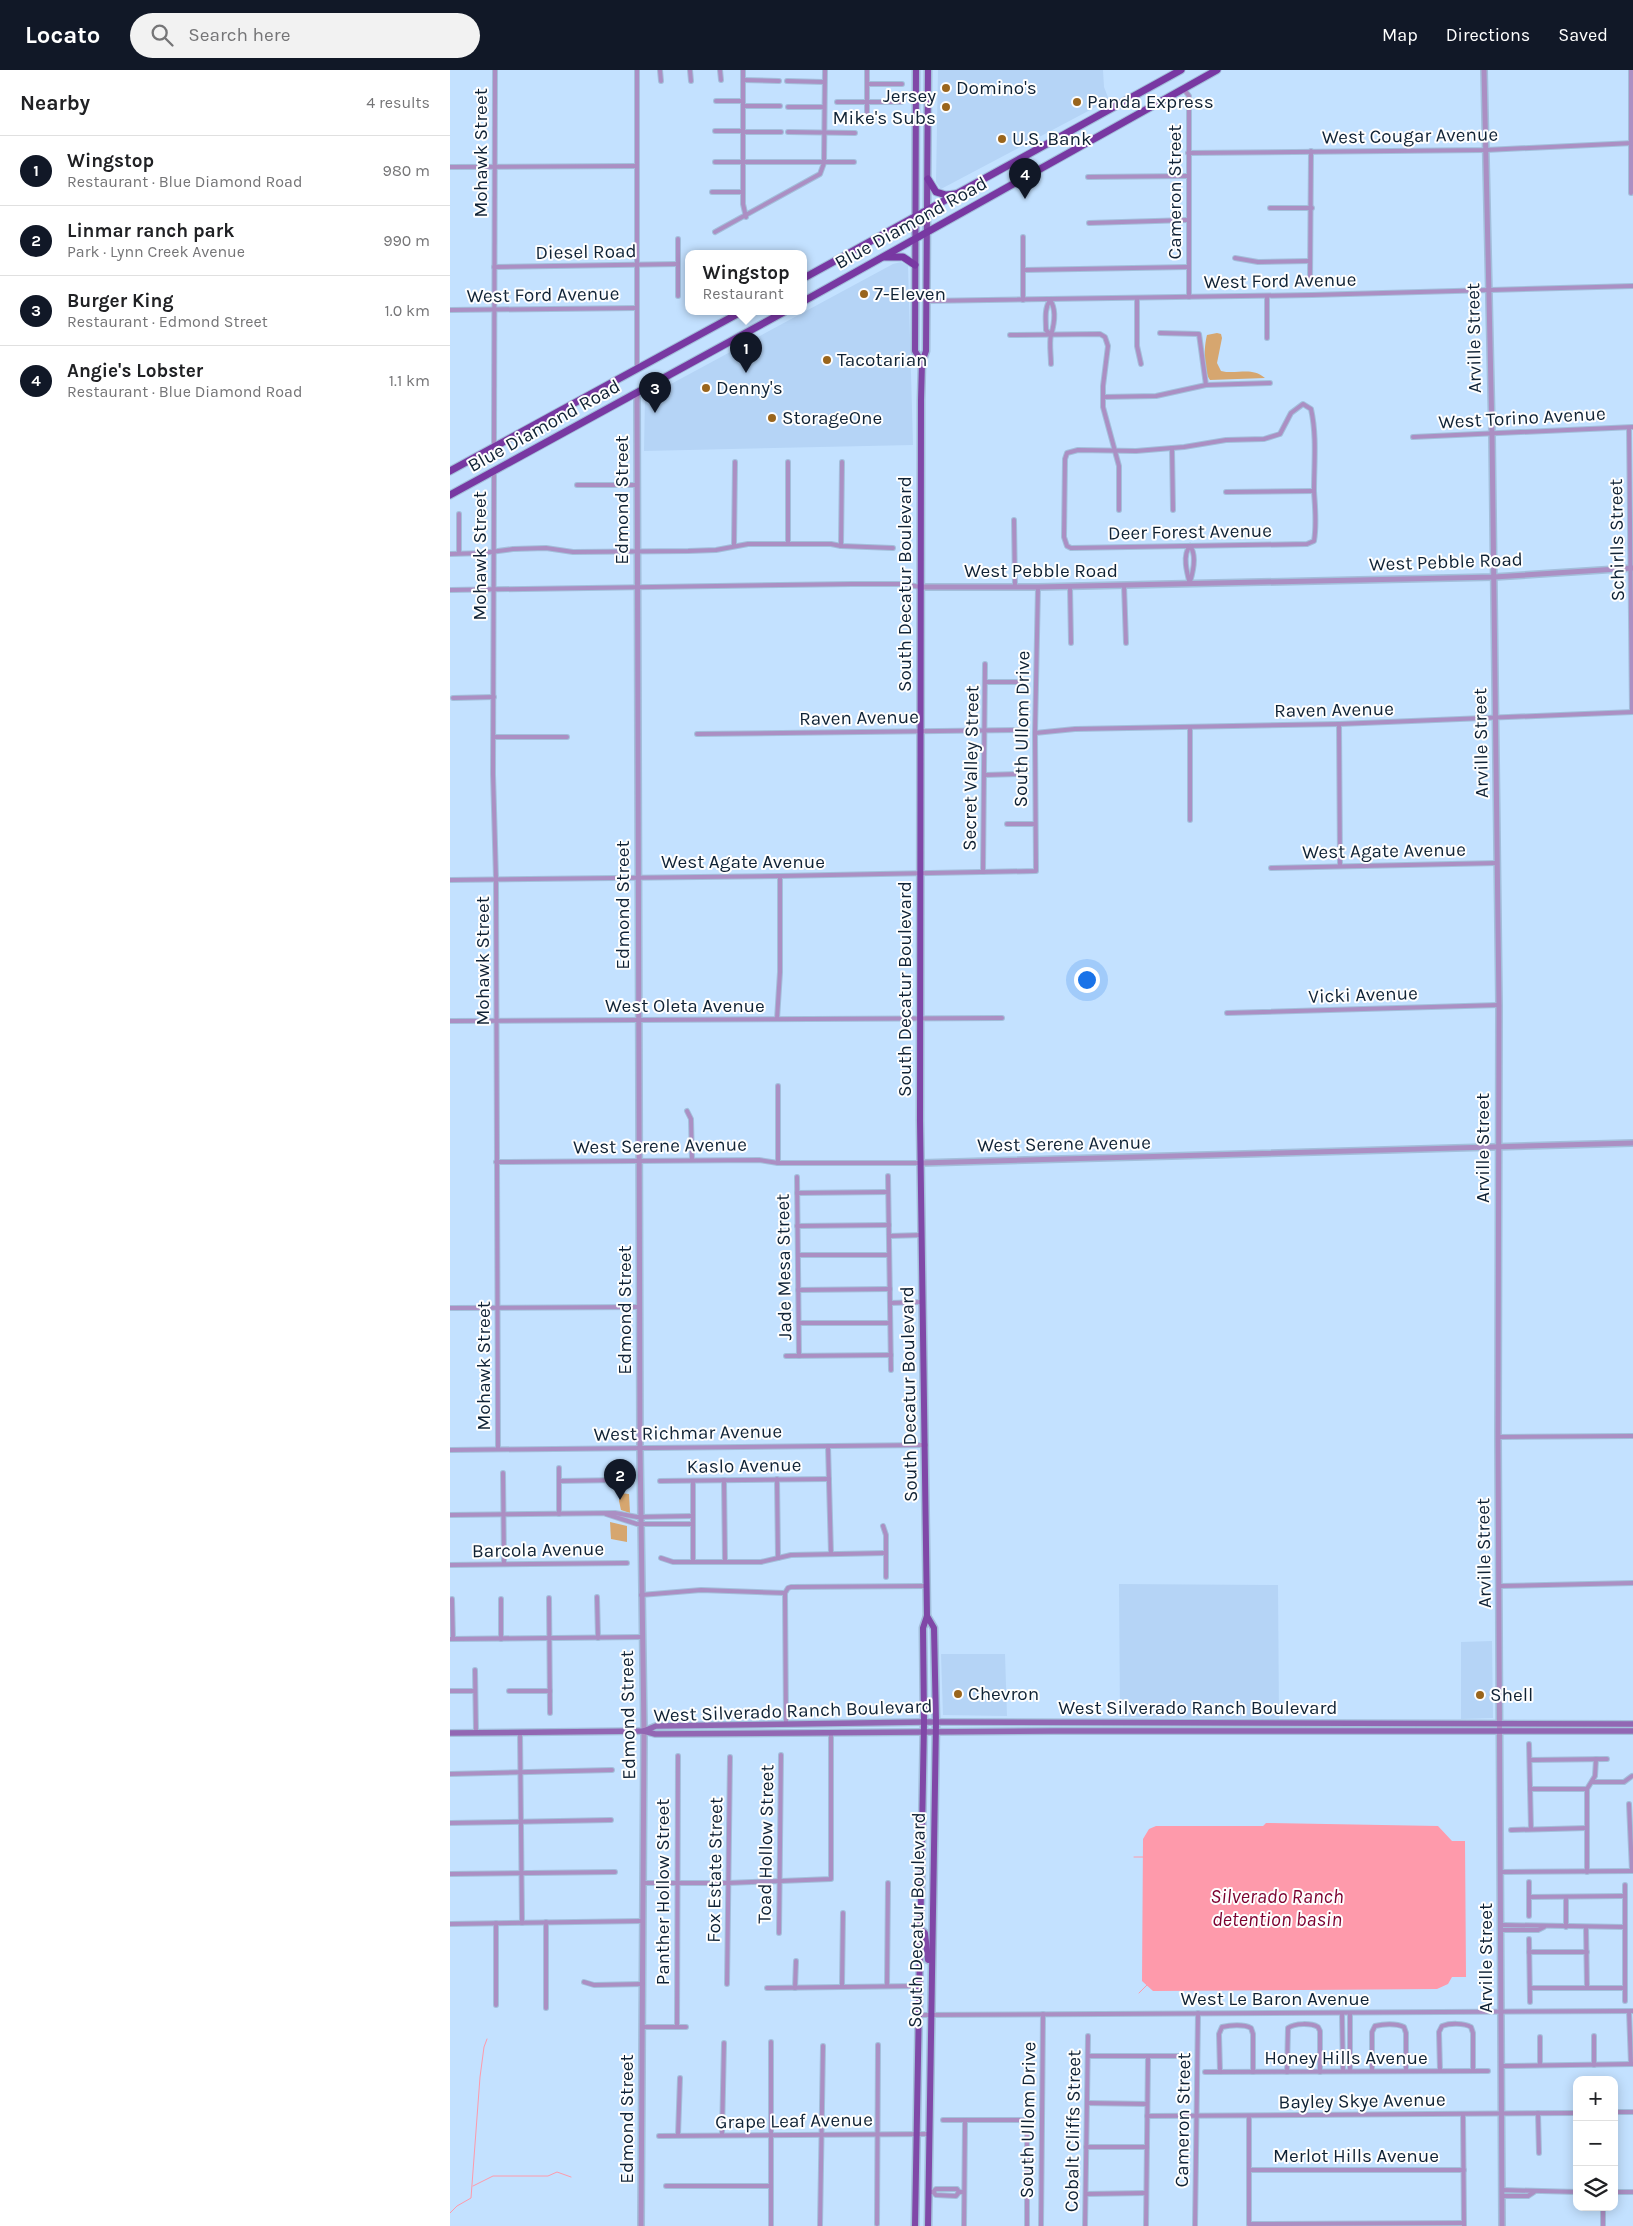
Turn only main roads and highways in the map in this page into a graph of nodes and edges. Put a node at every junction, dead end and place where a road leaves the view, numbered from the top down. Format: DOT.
graph roads {
  1 [pos="916,70"];
  2 [pos="928,70"];
  3 [pos="1181,70"];
  4 [pos="1217,70"];
  5 [pos="928,179"];
  6 [pos="958,194"];
  7 [pos="928,210"];
  8 [pos="915,217"];
  9 [pos="928,232"];
  10 [pos="915,239"];
  11 [pos="882,257"];
  12 [pos="915,265"];
  13 [pos="807,276"];
  14 [pos="807,299"];
  15 [pos="736,315"];
  16 [pos="779,315"];
  17 [pos="922,362"];
  18 [pos="450,471"];
  19 [pos="450,495"];
  20 [pos="927,1616"];
  21 [pos="924,1722"];
  22 [pos="936,1722"];
  23 [pos="1633,1724"];
  24 [pos="1501,1728"];
  25 [pos="644,1731"];
  26 [pos="936,1731"];
  27 [pos="1633,1731"];
  28 [pos="923,1732"];
  29 [pos="450,1733"];
  30 [pos="919,1928"];
  31 [pos="931,1974"];
  32 [pos="915,2192"];
  33 [pos="931,2192"];
  34 [pos="915,2226"];
  35 [pos="928,2226"];
  1 -- 8 [label="main road, South Decatur Boulevard"];
  2 -- 5 [label="main road, South Decatur Boulevard"];
  3 -- 6 [label="highway, Blue Diamond Road"];
  4 -- 9 [label="highway, Blue Diamond Road"];
  5 -- 6 [label="highway"];
  5 -- 7 [label="main road, South Decatur Boulevard"];
  6 -- 7 [label="highway, Blue Diamond Road"];
  7 -- 8 [label="highway, Blue Diamond Road"];
  7 -- 9 [label="main road, South Decatur Boulevard"];
  8 -- 10 [label="main road, South Decatur Boulevard"];
  8 -- 13 [label="highway, Blue Diamond Road"];
  9 -- 10 [label="highway, Blue Diamond Road"];
  9 -- 17 [label="main road, South Decatur Boulevard"];
  10 -- 11 [label="highway, Blue Diamond Road"];
  10 -- 12 [label="main road, South Decatur Boulevard"];
  11 -- 12 [label="highway"];
  11 -- 14 [label="highway, Blue Diamond Road"];
  12 -- 17 [label="main road, South Decatur Boulevard"];
  15 -- 18 [label="highway, Blue Diamond Road"];
  16 -- 19 [label="highway, Blue Diamond Road"];
  17 -- 20 [label="main road, South Decatur Boulevard"];
  20 -- 21 [label="main road, South Decatur Boulevard"];
  20 -- 22 [label="main road, South Decatur Boulevard"];
  21 -- 22 [label="main road, West Silverado Ranch Boulevard"];
  21 -- 25 [label="main road, West Silverado Ranch Boulevard"];
  21 -- 28 [label="main road, South Decatur Boulevard"];
  22 -- 24 [label="main road, West Silverado Ranch Boulevard"];
  22 -- 26 [label="main road, South Decatur Boulevard"];
  23 -- 24 [label="main road, West Silverado Ranch Boulevard"];
  24 -- 26 [label="main road, West Silverado Ranch Boulevard"];
  24 -- 27 [label="main road, West Silverado Ranch Boulevard"];
  25 -- 28 [label="main road, West Silverado Ranch Boulevard"];
  25 -- 29 [label="main road, West Silverado Ranch Boulevard"];
  26 -- 28 [label="main road, West Silverado Ranch Boulevard"];
  26 -- 31 [label="main road, South Decatur Boulevard"];
  28 -- 30 [label="main road, South Decatur Boulevard"];
  30 -- 31 [label="main road"];
  30 -- 32 [label="main road, South Decatur Boulevard"];
  31 -- 33 [label="main road, South Decatur Boulevard"];
  32 -- 33 [label="main road"];
  32 -- 34 [label="main road, South Decatur Boulevard"];
  33 -- 35 [label="main road, South Decatur Boulevard"];
}
